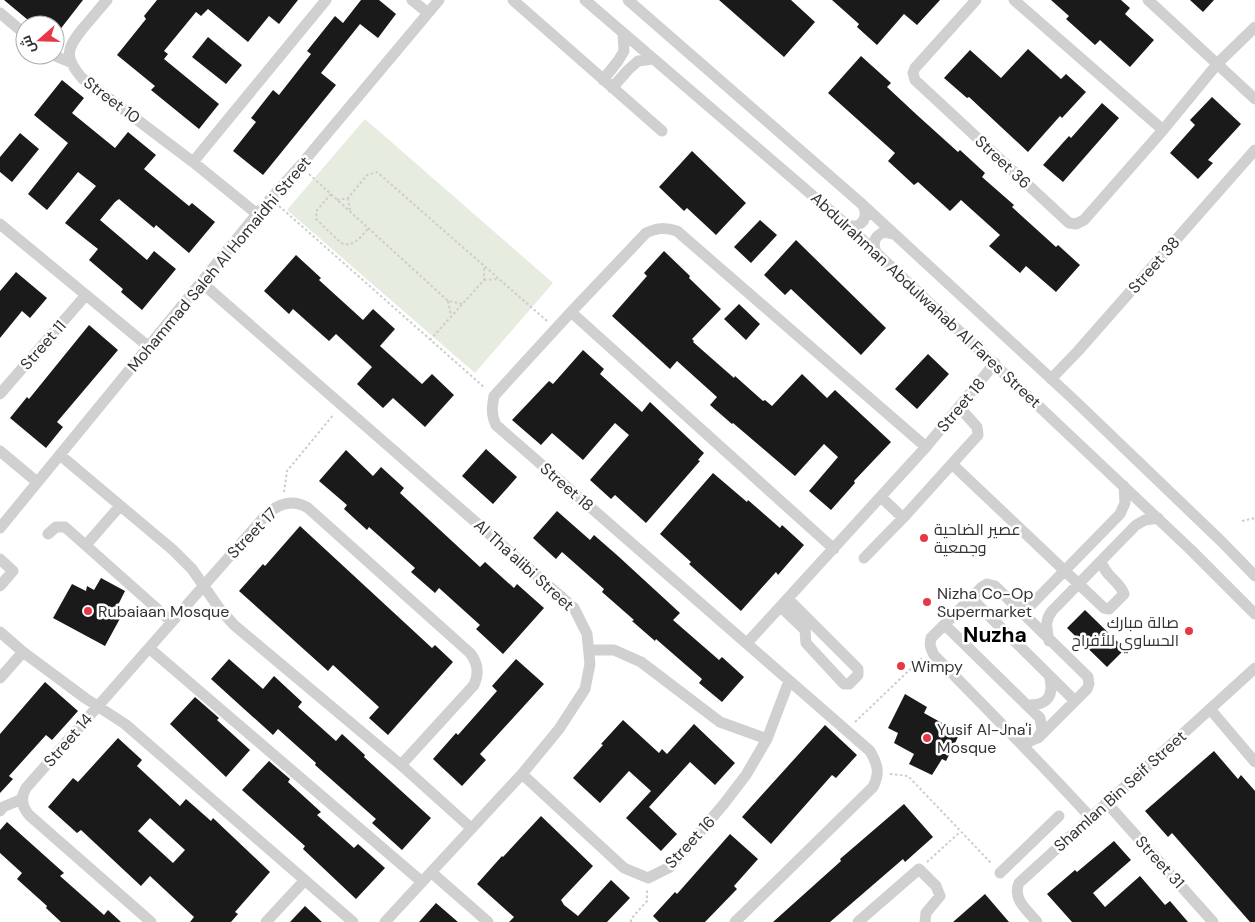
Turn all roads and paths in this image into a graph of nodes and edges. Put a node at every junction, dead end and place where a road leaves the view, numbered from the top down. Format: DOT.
graph roads {
  1 [pos="107,0"];
  2 [pos="326,0"];
  3 [pos="412,0"];
  4 [pos="439,0"];
  5 [pos="513,0"];
  6 [pos="584,0"];
  7 [pos="628,0"];
  8 [pos="976,0"];
  9 [pos="1014,0"];
  10 [pos="1148,0"];
  11 [pos="0,13"];
  12 [pos="428,13"];
  13 [pos="15,26"];
  14 [pos="1255,27"];
  15 [pos="623,33"];
  16 [pos="65,59"];
  17 [pos="653,59"];
  18 [pos="72,62"];
  19 [pos="1218,64"];
  20 [pos="603,80"];
  21 [pos="612,88"];
  22 [pos="1255,99"];
  23 [pos="1163,130"];
  24 [pos="662,131"];
  25 [pos="1255,150"];
  26 [pos="193,162"];
  27 [pos="300,166"];
  28 [pos="331,194"];
  29 [pos="348,198"];
  30 [pos="271,199"];
  31 [pos="337,200"];
  32 [pos="863,206"];
  33 [pos="350,212"];
  34 [pos="257,214"];
  35 [pos="0,224"];
  36 [pos="848,226"];
  37 [pos="369,228"];
  38 [pos="894,234"];
  39 [pos="876,252"];
  40 [pos="484,266"];
  41 [pos="499,279"];
  42 [pos="484,280"];
  43 [pos="202,282"];
  44 [pos="86,295"];
  45 [pos="448,301"];
  46 [pos="463,304"];
  47 [pos="571,312"];
  48 [pos="451,317"];
  49 [pos="556,329"];
  50 [pos="430,340"];
  51 [pos="149,347"];
  52 [pos="996,363"];
  53 [pos="1051,378"];
  54 [pos="0,394"];
  55 [pos="494,396"];
  56 [pos="342,404"];
  57 [pos="959,408"];
  58 [pos="926,447"];
  59 [pos="0,451"];
  60 [pos="60,455"];
  61 [pos="952,464"];
  62 [pos="37,482"];
  63 [pos="1124,486"];
  64 [pos="881,497"];
  65 [pos="282,504"];
  66 [pos="120,506"];
  67 [pos="902,518"];
  68 [pos="1158,518"];
  69 [pos="1255,518"];
  70 [pos="1242,521"];
  71 [pos="0,528"];
  72 [pos="48,534"];
  73 [pos="86,545"];
  74 [pos="834,549"];
  75 [pos="864,558"];
  76 [pos="0,559"];
  77 [pos="1101,561"];
  78 [pos="1065,571"];
  79 [pos="1255,576"];
  80 [pos="1078,584"];
  81 [pos="204,585"];
  82 [pos="0,586"];
  83 [pos="971,598"];
  84 [pos="784,603"];
  85 [pos="1016,607"];
  86 [pos="1255,614"];
  87 [pos="172,622"];
  88 [pos="945,624"];
  89 [pos="808,626"];
  90 [pos="0,632"];
  91 [pos="1049,640"];
  92 [pos="747,643"];
  93 [pos="150,648"];
  94 [pos="588,650"];
  95 [pos="932,650"];
  96 [pos="23,652"];
  97 [pos="1255,668"];
  98 [pos="1049,675"];
  99 [pos="0,678"];
  100 [pos="789,681"];
  101 [pos="1075,701"];
  102 [pos="1027,705"];
  103 [pos="98,706"];
  104 [pos="1210,709"];
  105 [pos="846,730"];
  106 [pos="1039,737"];
  107 [pos="767,739"];
  108 [pos="1016,739"];
  109 [pos="1038,761"];
  110 [pos="1255,762"];
  111 [pos="401,765"];
  112 [pos="522,774"];
  113 [pos="878,776"];
  114 [pos="22,799"];
  115 [pos="1106,802"];
  116 [pos="0,810"];
  117 [pos="1059,816"];
  118 [pos="1091,818"];
  119 [pos="471,828"];
  120 [pos="961,832"];
  121 [pos="1030,844"];
  122 [pos="1045,859"];
  123 [pos="919,869"];
  124 [pos="431,872"];
  125 [pos="1000,873"];
  126 [pos="648,878"];
  127 [pos="305,880"];
  128 [pos="422,882"];
  129 [pos="151,922"];
  130 [pos="266,922"];
  131 [pos="353,922"];
  132 [pos="385,922"];
  133 [pos="488,922"];
  134 [pos="631,922"];
  135 [pos="735,922"];
  136 [pos="858,922"];
  137 [pos="925,922"];
  138 [pos="1037,922"];
  139 [pos="1213,922"];
  1 -- 18 [label="street, Street 10"];
  2 -- 26 [label="street"];
  3 -- 12 [label="street"];
  4 -- 12 [label="street, Mohammad Saleh Al Homaidhi Street"];
  5 -- 20 [label="street"];
  6 -- 15 [label="street, Abdulrahman Abdulwahab Al Fares Street"];
  7 -- 32 [label="street, Abdulrahman Abdulwahab Al Fares Street"];
  8 -- 23 [label="street, Street 36"];
  9 -- 23 [label="street"];
  10 -- 19 [label="street"];
  11 -- 13 [label="street"];
  12 -- 27 [label="street, Mohammad Saleh Al Homaidhi Street"];
  14 -- 19 [label="street, Street 36"];
  15 -- 17 [label="street, Abdulrahman Abdulwahab Al Fares Street"];
  15 -- 20 [label="street"];
  16 -- 18 [label="street"];
  17 -- 21 [label="street"];
  17 -- 36 [label="street, Abdulrahman Abdulwahab Al Fares Street"];
  18 -- 26 [label="street, Street 10"];
  19 -- 22 [label="street"];
  19 -- 23 [label="street, Street 36"];
  20 -- 21 [label="street"];
  21 -- 24 [label="street"];
  25 -- 53 [label="street, Street 38"];
  26 -- 34 [label="street, Street 10"];
  27 -- 28 [label="path"];
  27 -- 30 [label="street, Mohammad Saleh Al Homaidhi Street"];
  28 -- 31 [label="path"];
  28 -- 37 [label="path"];
  29 -- 31 [label="path"];
  29 -- 33 [label="path"];
  29 -- 40 [label="path"];
  30 -- 34 [label="street, Mohammad Saleh Al Homaidhi Street"];
  30 -- 50 [label="path"];
  31 -- 33 [label="path"];
  32 -- 36 [label="street"];
  32 -- 38 [label="street, Abdulrahman Abdulwahab Al Fares Street"];
  33 -- 37 [label="path"];
  34 -- 43 [label="street, Mohammad Saleh Al Homaidhi Street"];
  35 -- 44 [label="street"];
  36 -- 39 [label="street, Abdulrahman Abdulwahab Al Fares Street"];
  37 -- 45 [label="path"];
  38 -- 39 [label="street"];
  38 -- 53 [label="street, Abdulrahman Abdulwahab Al Fares Street"];
  39 -- 52 [label="street, Abdulrahman Abdulwahab Al Fares Street"];
  40 -- 41 [label="path"];
  40 -- 42 [label="path"];
  41 -- 42 [label="path"];
  41 -- 49 [label="path"];
  42 -- 46 [label="path"];
  43 -- 51 [label="street, Mohammad Saleh Al Homaidhi Street"];
  43 -- 56 [label="street, Al Tha'alibi Street"];
  44 -- 51 [label="street"];
  44 -- 54 [label="street, Street 11"];
  45 -- 46 [label="path"];
  45 -- 48 [label="path"];
  46 -- 48 [label="path"];
  47 -- 49 [label="street, Street 18"];
  47 -- 58 [label="street, Street 18"];
  47 -- 74 [label="street"];
  48 -- 50 [label="path"];
  49 -- 55 [label="street, Street 18"];
  50 -- 55 [label="path"];
  51 -- 60 [label="street, Mohammad Saleh Al Homaidhi Street"];
  52 -- 57 [label="street, Street 18"];
  52 -- 63 [label="street, Abdulrahman Abdulwahab Al Fares Street"];
  53 -- 79 [label="street, Abdulrahman Abdulwahab Al Fares Street"];
  55 -- 92 [label="street, Street 18"];
  56 -- 65 [label="path"];
  56 -- 94 [label="street, Al Tha'alibi Street"];
  57 -- 58 [label="street, Street 18"];
  57 -- 61 [label="street"];
  58 -- 64 [label="street, Street 18"];
  59 -- 62 [label="street"];
  60 -- 62 [label="street, Mohammad Saleh Al Homaidhi Street"];
  60 -- 66 [label="street"];
  61 -- 67 [label="street"];
  61 -- 78 [label="street"];
  62 -- 71 [label="street, Mohammad Saleh Al Homaidhi Street"];
  63 -- 68 [label="street, Abdulrahman Abdulwahab Al Fares Street"];
  63 -- 78 [label="street"];
  64 -- 67 [label="street"];
  64 -- 74 [label="street, Street 18"];
  65 -- 81 [label="street, Street 17"];
  65 -- 111 [label="street, Street 17"];
  66 -- 73 [label="street"];
  66 -- 81 [label="street"];
  67 -- 75 [label="street"];
  68 -- 77 [label="street"];
  68 -- 86 [label="street, Abdulrahman Abdulwahab Al Fares Street"];
  69 -- 70 [label="path"];
  72 -- 73 [label="street"];
  73 -- 87 [label="street"];
  74 -- 84 [label="street, Street 18"];
  76 -- 82 [label="street"];
  77 -- 80 [label="street"];
  77 -- 80 [label="street"];
  78 -- 80 [label="street"];
  78 -- 85 [label="street"];
  80 -- 91 [label="street"];
  81 -- 87 [label="street, Street 17"];
  81 -- 111 [label="street"];
  83 -- 85 [label="street"];
  83 -- 88 [label="street"];
  83 -- 98 [label="street"];
  84 -- 89 [label="street"];
  84 -- 92 [label="street, Street 18"];
  85 -- 91 [label="street"];
  87 -- 93 [label="street, Street 17"];
  88 -- 95 [label="street"];
  88 -- 102 [label="street"];
  89 -- 89 [label="street"];
  90 -- 96 [label="street"];
  91 -- 101 [label="street"];
  92 -- 100 [label="street, Street 18"];
  93 -- 103 [label="street, Street 17"];
  93 -- 128 [label="street"];
  94 -- 107 [label="street"];
  94 -- 112 [label="street, Al Tha'alibi Street"];
  95 -- 105 [label="path"];
  95 -- 108 [label="street"];
  96 -- 99 [label="street"];
  96 -- 103 [label="street"];
  97 -- 104 [label="street, Shamlan Bin Seif Street"];
  98 -- 101 [label="street"];
  98 -- 102 [label="street"];
  100 -- 105 [label="street, Street 18"];
  100 -- 107 [label="street, Street 16"];
  101 -- 106 [label="street"];
  102 -- 106 [label="street"];
  103 -- 114 [label="street, Street 14"];
  103 -- 127 [label="street, Street 14"];
  104 -- 110 [label="street"];
  104 -- 115 [label="street, Shamlan Bin Seif Street"];
  105 -- 113 [label="street, Street 18"];
  106 -- 108 [label="street"];
  106 -- 109 [label="street"];
  107 -- 126 [label="street, Street 16"];
  108 -- 109 [label="street"];
  109 -- 118 [label="street"];
  111 -- 119 [label="street"];
  112 -- 119 [label="street, Al Tha'alibi Street"];
  112 -- 126 [label="street, Street 16"];
  113 -- 120 [label="path"];
  113 -- 135 [label="street"];
  114 -- 116 [label="street"];
  114 -- 129 [label="street"];
  115 -- 118 [label="street, Shamlan Bin Seif Street"];
  115 -- 139 [label="street, Street 31"];
  117 -- 121 [label="street"];
  118 -- 122 [label="street, Shamlan Bin Seif Street"];
  119 -- 124 [label="street, Al Tha'alibi Street"];
  120 -- 123 [label="path"];
  120 -- 125 [label="path"];
  121 -- 122 [label="street"];
  121 -- 125 [label="street"];
  122 -- 138 [label="street, Shamlan Bin Seif Street"];
  123 -- 136 [label="street"];
  123 -- 137 [label="street"];
  124 -- 128 [label="street, Al Tha'alibi Street"];
  124 -- 133 [label="street"];
  126 -- 134 [label="path"];
  127 -- 130 [label="street"];
  127 -- 131 [label="street, Street 14"];
  128 -- 132 [label="street, Al Tha'alibi Street"];
}
